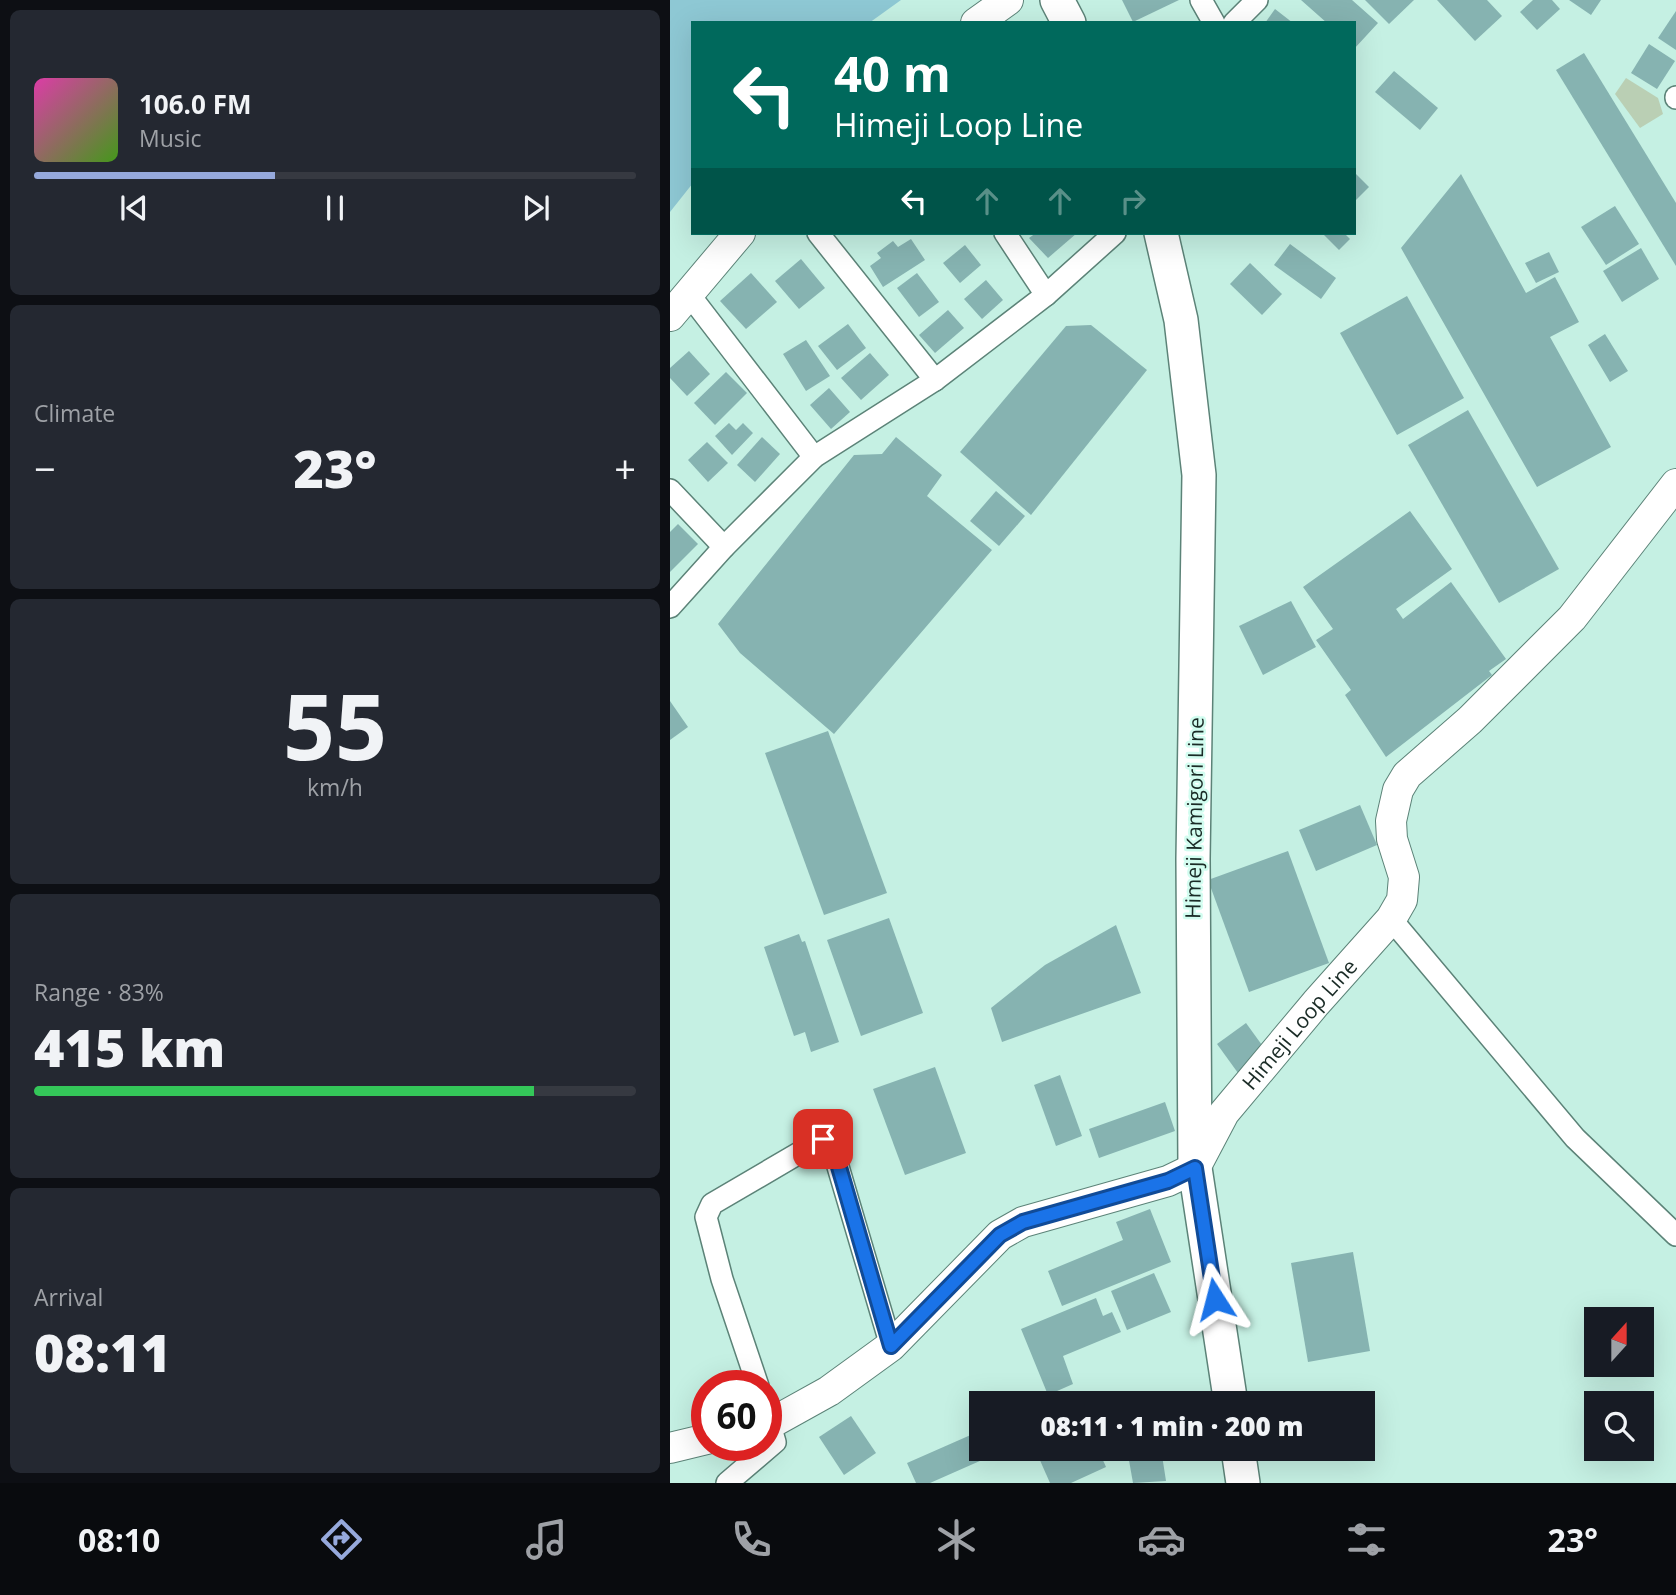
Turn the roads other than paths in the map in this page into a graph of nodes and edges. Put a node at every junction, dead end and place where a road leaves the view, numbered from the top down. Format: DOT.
graph roads {
  1 [pos="1008,0"];
  2 [pos="1057,0"];
  3 [pos="1201,0"];
  4 [pos="1257,0"];
  5 [pos="979,21"];
  6 [pos="1068,21"];
  7 [pos="1213,21"];
  8 [pos="1236,21"];
  9 [pos="738,235"];
  10 [pos="820,235"];
  11 [pos="1006,235"];
  12 [pos="1113,235"];
  13 [pos="1161,235"];
  14 [pos="1046,295"];
  15 [pos="679,305"];
  16 [pos="935,380"];
  17 [pos="814,457"];
  18 [pos="1676,484"];
  19 [pos="670,490"];
  20 [pos="724,547"];
  21 [pos="670,607"];
  22 [pos="1392,919"];
  23 [pos="1195,1168"];
  24 [pos="1676,1235"];
  25 [pos="891,1346"];
  26 [pos="753,1370"];
  27 [pos="1229,1391"];
  28 [pos="782,1413"];
  29 [pos="691,1443"];
  30 [pos="670,1448"];
  31 [pos="753,1461"];
  32 [pos="1240,1461"];
  33 [pos="727,1483"];
  34 [pos="1243,1483"];
  1 -- 5 [label="main road"];
  2 -- 6 [label="main road"];
  3 -- 7 [label="street"];
  4 -- 8 [label="street"];
  9 -- 15 [label="main road"];
  10 -- 16 [label="street"];
  11 -- 14 [label="street"];
  12 -- 14 [label="street"];
  13 -- 23 [label="main road, Himeji Kamigori Line"];
  14 -- 16 [label="street"];
  15 -- 17 [label="street"];
  16 -- 17 [label="street"];
  17 -- 20 [label="street"];
  18 -- 22 [label="main road, Himeji Loop Line"];
  19 -- 20 [label="street"];
  20 -- 21 [label="street"];
  22 -- 23 [label="main road, Himeji Loop Line"];
  22 -- 24 [label="street"];
  23 -- 25 [label="main road"];
  23 -- 27 [label="main road, Himeji Kamigori Line"];
  25 -- 26 [label="street"];
  25 -- 28 [label="main road"];
  29 -- 30 [label="main road"];
  31 -- 33 [label="street"];
  32 -- 34 [label="main road"];
}
